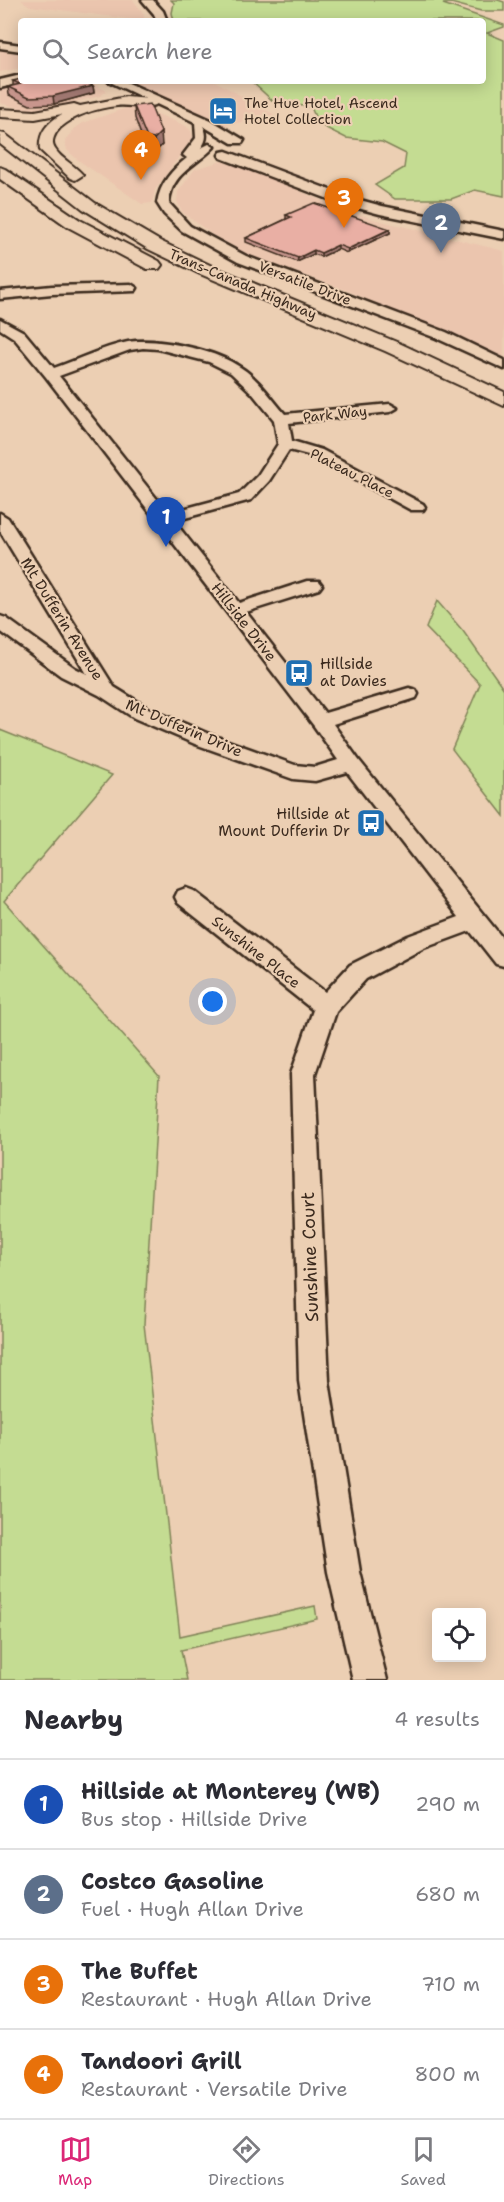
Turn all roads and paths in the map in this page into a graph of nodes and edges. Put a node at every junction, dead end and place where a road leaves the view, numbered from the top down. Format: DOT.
graph roads {
  1 [pos="147,0"];
  2 [pos="160,18"];
  3 [pos="0,45"];
  4 [pos="18,48"];
  5 [pos="18,75"];
  6 [pos="0,79"];
  7 [pos="18,80"];
  8 [pos="0,84"];
  9 [pos="110,84"];
  10 [pos="112,84"];
  11 [pos="113,84"];
  12 [pos="133,95"];
  13 [pos="150,100"];
  14 [pos="100,101"];
  15 [pos="0,113"];
  16 [pos="198,124"];
  17 [pos="0,137"];
  18 [pos="211,145"];
  19 [pos="245,146"];
  20 [pos="0,152"];
  21 [pos="225,154"];
  22 [pos="183,166"];
  23 [pos="0,172"];
  24 [pos="300,182"];
  25 [pos="504,235"];
  26 [pos="164,270"];
  27 [pos="192,282"];
  28 [pos="239,284"];
  29 [pos="131,288"];
  30 [pos="0,296"];
  31 [pos="263,306"];
  32 [pos="0,323"];
  33 [pos="504,366"];
  34 [pos="51,374"];
  35 [pos="504,400"];
  36 [pos="390,408"];
  37 [pos="504,415"];
  38 [pos="280,420"];
  39 [pos="285,444"];
  40 [pos="417,507"];
  41 [pos="0,518"];
  42 [pos="164,519"];
  43 [pos="313,585"];
  44 [pos="235,610"];
  45 [pos="0,622"];
  46 [pos="106,690"];
  47 [pos="408,694"];
  48 [pos="321,721"];
  49 [pos="351,764"];
  50 [pos="186,897"];
  51 [pos="475,920"];
  52 [pos="504,957"];
  53 [pos="326,1007"];
  54 [pos="370,1680"];
  1 -- 2 [label="main road"];
  3 -- 4 [label="main road"];
  5 -- 6 [label="main road"];
  7 -- 8 [label="main road"];
  9 -- 14 [label="highway"];
  10 -- 12 [label="main road"];
  11 -- 13 [label="main road"];
  12 -- 13 [label="highway"];
  12 -- 14 [label="highway"];
  13 -- 16 [label="main road"];
  13 -- 19 [label="main road"];
  13 -- 28 [label="highway"];
  14 -- 15 [label="highway"];
  16 -- 18 [label="main road"];
  16 -- 22 [label="street"];
  17 -- 28 [label="highway, Trans-Canada Highway"];
  18 -- 19 [label="main road"];
  18 -- 21 [label="main road"];
  18 -- 22 [label="street, Versatile Drive"];
  19 -- 21 [label="main road"];
  19 -- 24 [label="main road"];
  20 -- 31 [label="highway, Trans-Canada Highway"];
  21 -- 22 [label="street"];
  21 -- 24 [label="main road"];
  22 -- 33 [label="street, Versatile Drive"];
  23 -- 26 [label="highway"];
  24 -- 25 [label="main road"];
  27 -- 31 [label="highway"];
  28 -- 35 [label="highway, Trans-Canada Highway"];
  29 -- 30 [label="street"];
  31 -- 37 [label="highway, Trans-Canada Highway"];
  32 -- 34 [label="street, Hillside Drive"];
  34 -- 38 [label="street"];
  34 -- 42 [label="street, Hillside Drive"];
  36 -- 38 [label="street, Park Way"];
  38 -- 39 [label="street"];
  39 -- 40 [label="street, Plateau Place"];
  39 -- 42 [label="street"];
  41 -- 46 [label="street, Mt Dufferin Avenue"];
  42 -- 44 [label="street, Hillside Drive"];
  43 -- 44 [label="street"];
  44 -- 48 [label="street, Hillside Drive"];
  45 -- 46 [label="street, Mt Dufferin Drive"];
  46 -- 49 [label="street, Mt Dufferin Drive"];
  47 -- 48 [label="street"];
  48 -- 49 [label="street, Hillside Drive"];
  49 -- 51 [label="street, Hillside Drive"];
  50 -- 53 [label="street, Sunshine Place"];
  51 -- 52 [label="street, Hillside Drive"];
  51 -- 53 [label="street, Sunshine Court"];
  53 -- 54 [label="street, Sunshine Court"];
}
